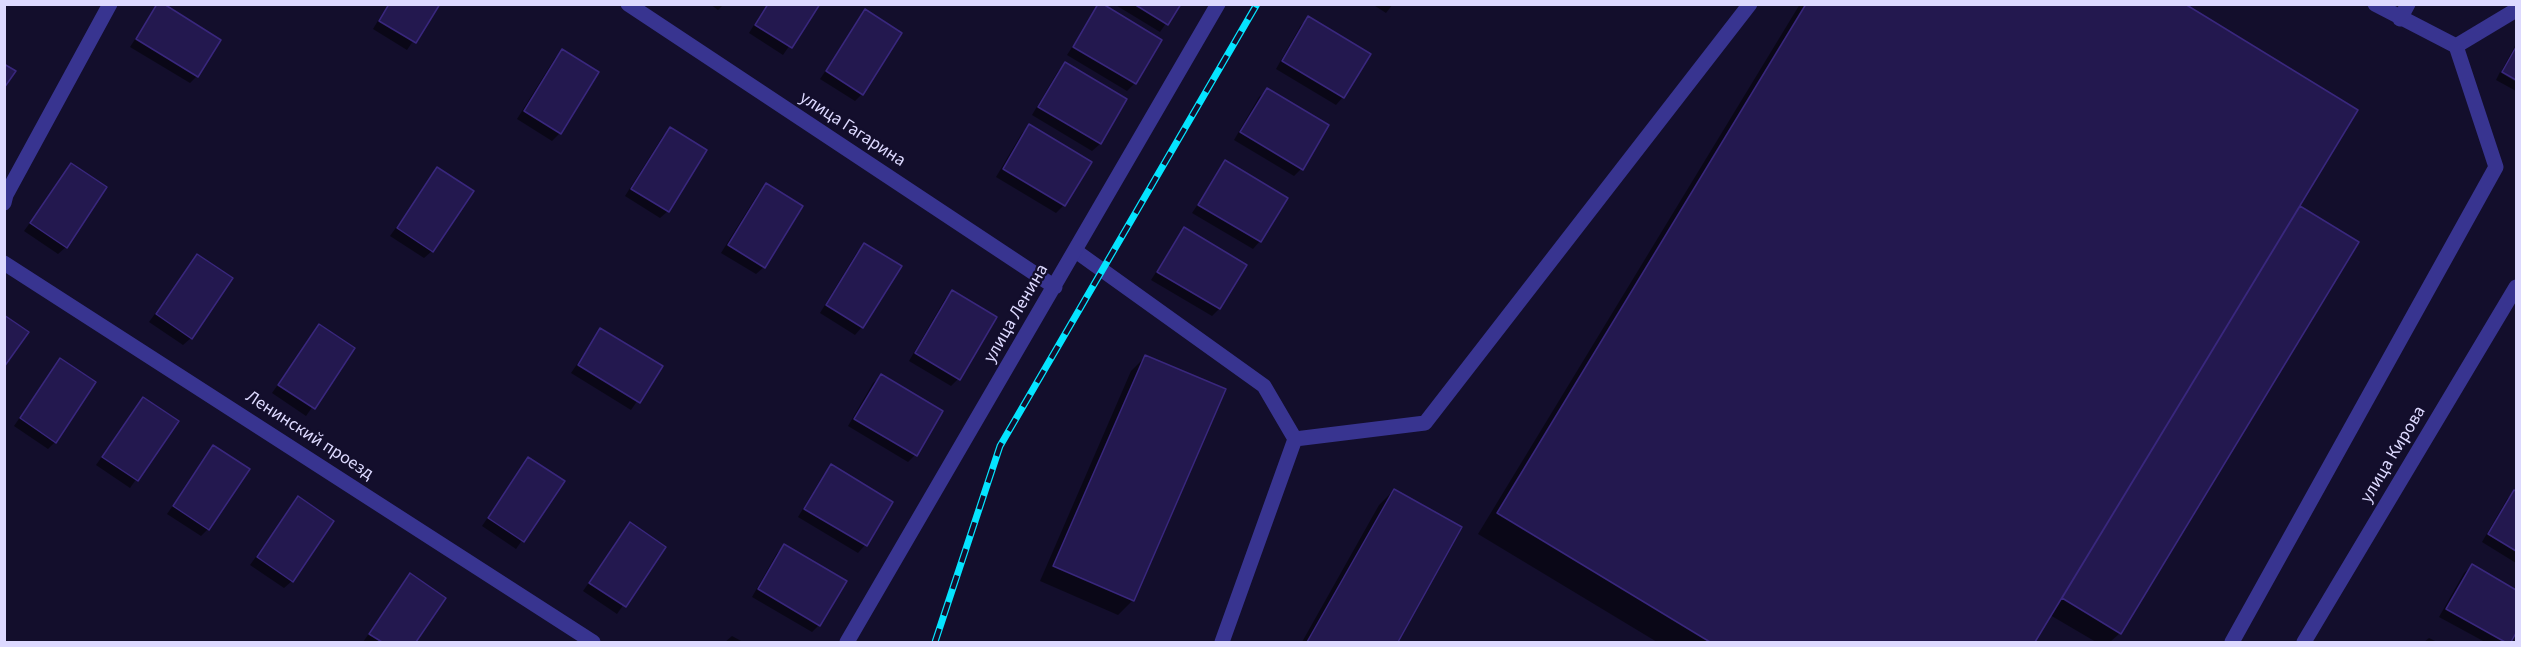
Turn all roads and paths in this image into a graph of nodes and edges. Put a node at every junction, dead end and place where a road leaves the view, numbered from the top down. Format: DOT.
graph roads {
  1 [pos="110,4"];
  2 [pos="627,4"];
  3 [pos="1218,4"];
  4 [pos="1750,4"];
  5 [pos="2375,4"];
  6 [pos="2408,4"];
  7 [pos="2517,10"];
  8 [pos="2400,19"];
  9 [pos="2456,46"];
  10 [pos="5,197"];
  11 [pos="1077,252"];
  12 [pos="4,263"];
  13 [pos="1055,287"];
  14 [pos="2517,287"];
  15 [pos="1295,439"];
  16 [pos="593,642"];
  17 [pos="847,642"];
  18 [pos="1222,642"];
  19 [pos="2232,642"];
  20 [pos="2304,642"];
  1 -- 10 [label="street"];
  2 -- 13 [label="street, улица Гагарина"];
  3 -- 11 [label="street, улица Ленина"];
  4 -- 15 [label="street"];
  5 -- 8 [label="street"];
  6 -- 8 [label="street"];
  7 -- 9 [label="street"];
  8 -- 9 [label="street"];
  9 -- 19 [label="street"];
  11 -- 13 [label="street, улица Ленина"];
  11 -- 15 [label="street"];
  12 -- 16 [label="street, Ленинский проезд"];
  13 -- 17 [label="street, улица Ленина"];
  14 -- 20 [label="street, улица Кирова"];
  15 -- 18 [label="street"];
}
